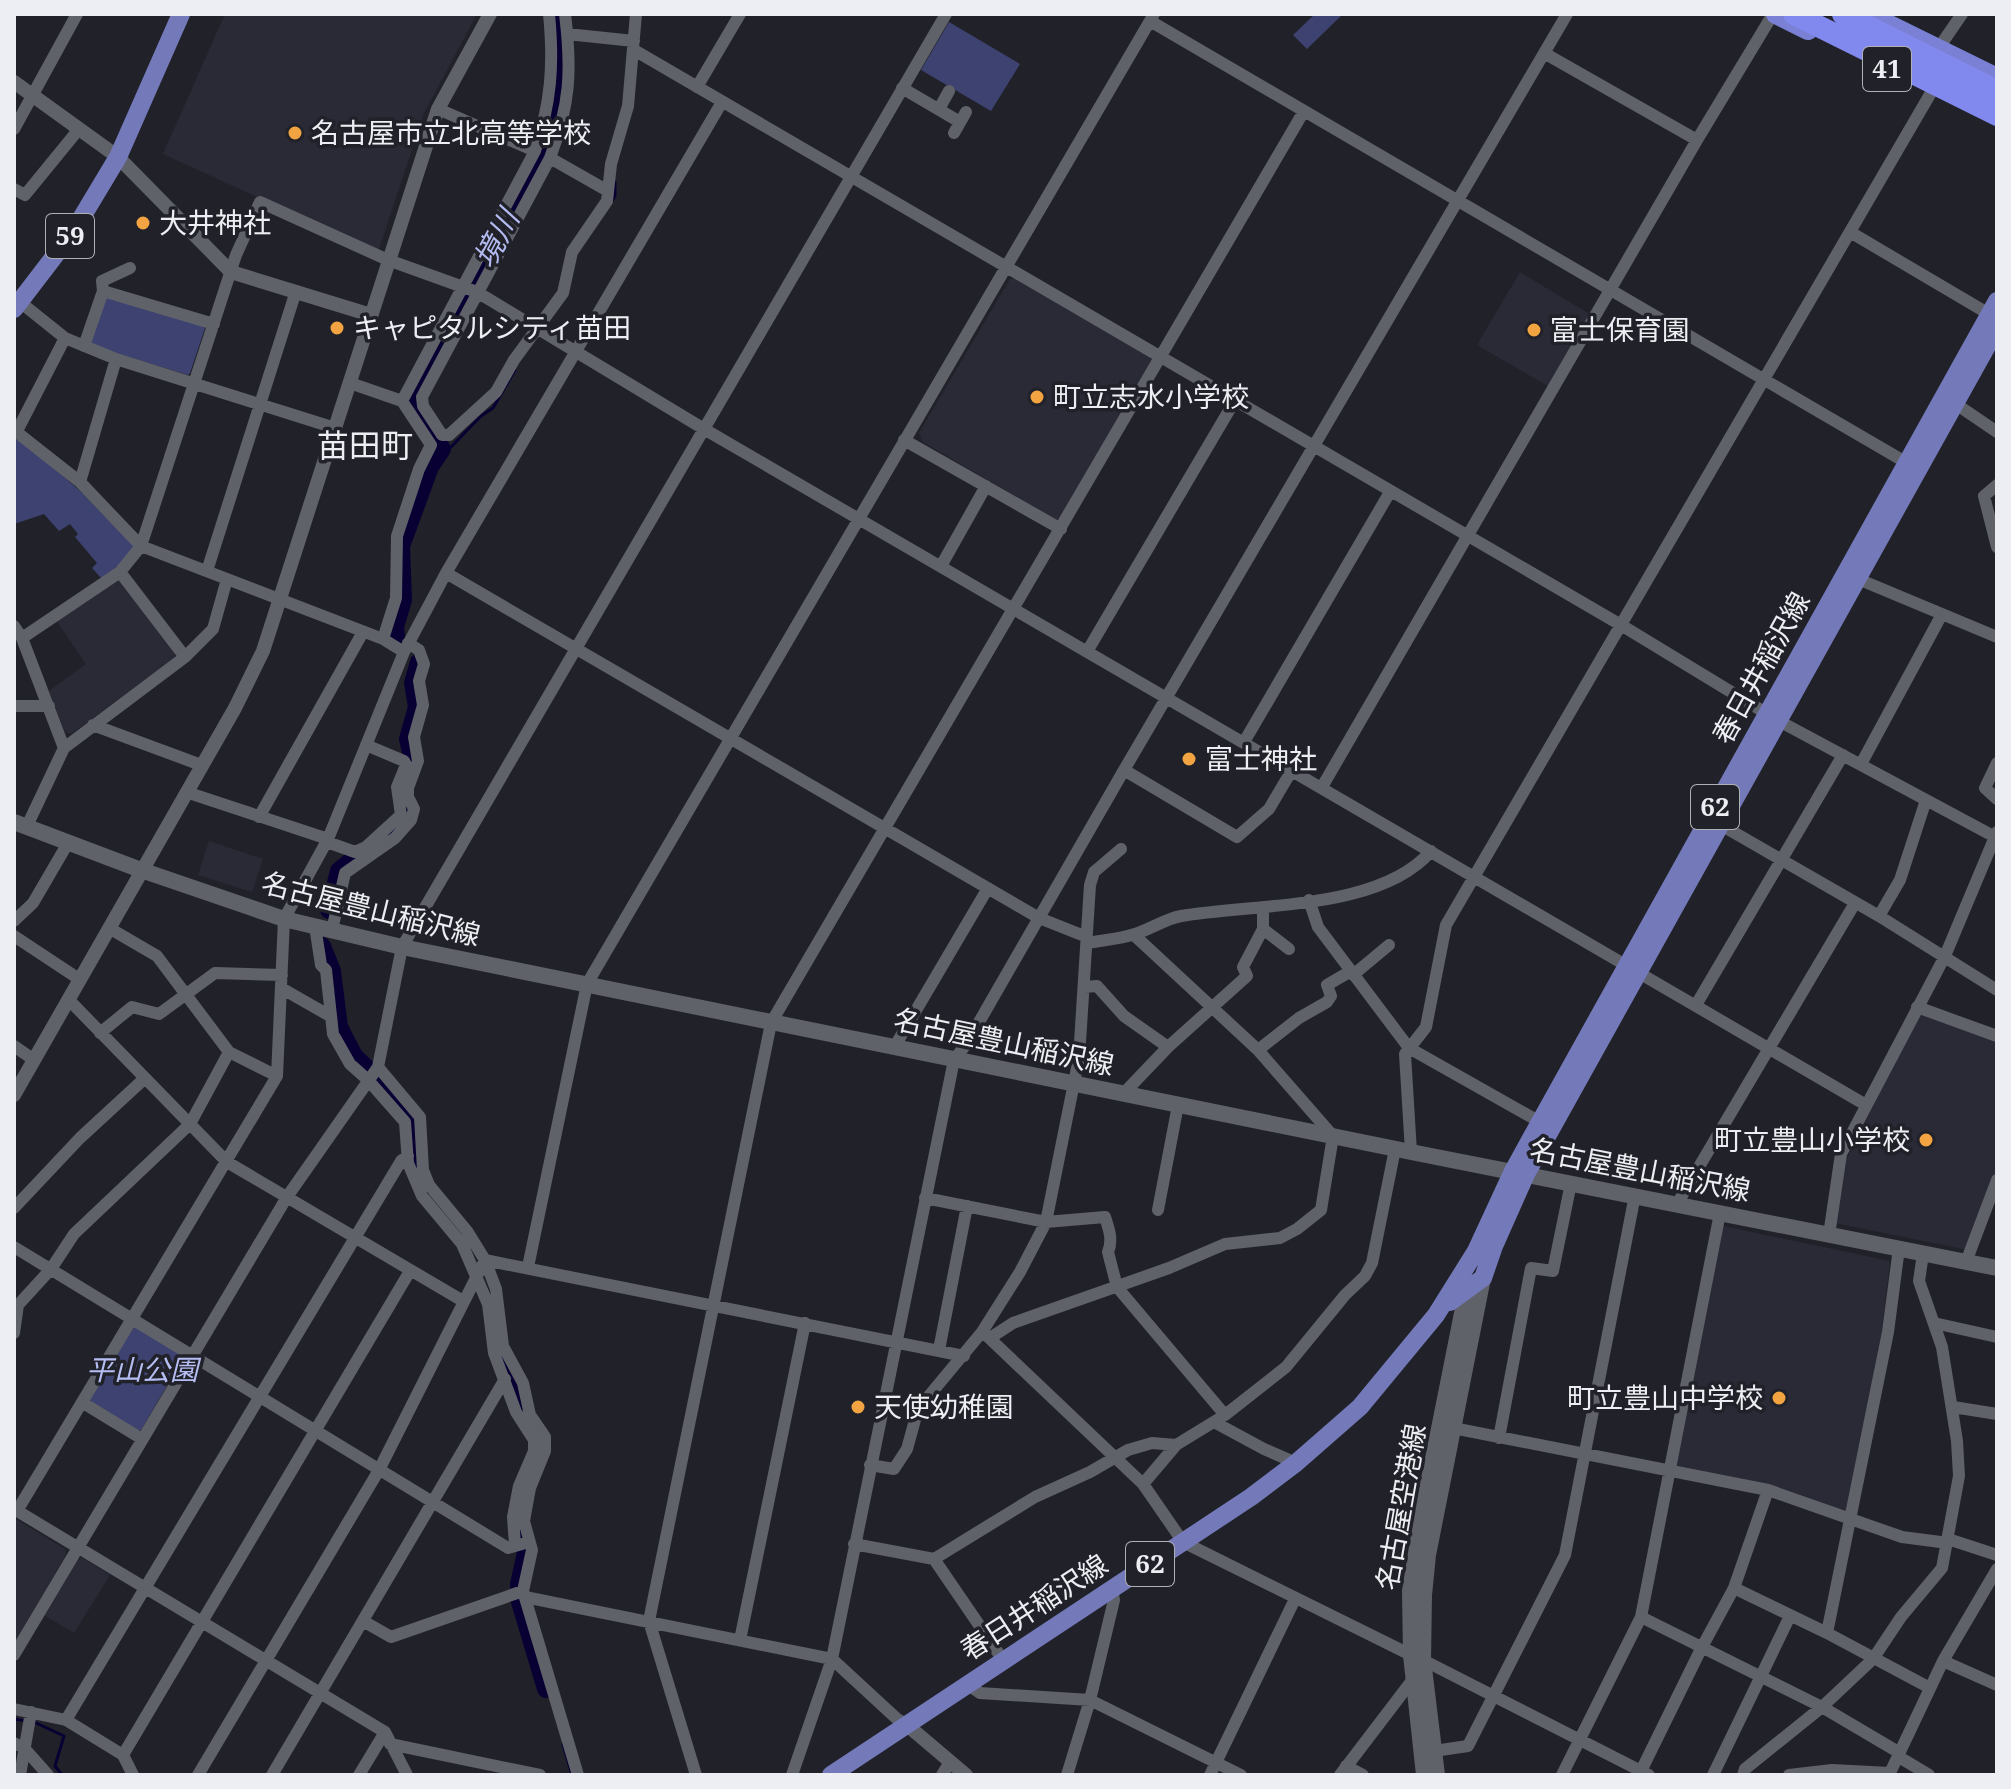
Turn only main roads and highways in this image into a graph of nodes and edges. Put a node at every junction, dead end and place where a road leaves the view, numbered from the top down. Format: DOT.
graph roads {
  1 [pos="181,14"];
  2 [pos="1775,14"];
  3 [pos="1794,14"];
  4 [pos="1816,14"];
  5 [pos="1843,14"];
  6 [pos="1867,14"];
  7 [pos="1997,78"];
  8 [pos="1997,91"];
  9 [pos="1997,116"];
  10 [pos="1997,125"];
  11 [pos="16,303"];
  12 [pos="1994,315"];
  13 [pos="1949,400"];
  14 [pos="1773,716"];
  15 [pos="20,824"];
  16 [pos="1633,968"];
  17 [pos="1520,1173"];
  18 [pos="1476,1251"];
  19 [pos="1997,1268"];
  20 [pos="1475,1283"];
  21 [pos="1436,1315"];
  22 [pos="1417,1657"];
  23 [pos="831,1775"];
  24 [pos="1424,1775"];
  25 [pos="1437,1775"];
  1 -- 11 [label="main road, 59"];
  2 -- 10 [label="highway, 41"];
  3 -- 9 [label="highway"];
  4 -- 9 [label="highway"];
  5 -- 8 [label="highway"];
  6 -- 7 [label="highway, 41"];
  12 -- 13 [label="main road, 春日井稲沢線 / 62"];
  13 -- 14 [label="main road, 春日井稲沢線 / 62"];
  13 -- 14 [label="main road, 春日井稲沢線 / 62"];
  14 -- 16 [label="main road, 春日井稲沢線 / 62"];
  14 -- 16 [label="main road, 春日井稲沢線 / 62"];
  15 -- 17 [label="main road, 名古屋豊山稲沢線"];
  16 -- 17 [label="main road, 春日井稲沢線 / 62"];
  16 -- 17 [label="main road, 春日井稲沢線 / 62"];
  17 -- 18 [label="main road, 春日井稲沢線 / 62"];
  17 -- 19 [label="main road, 名古屋豊山稲沢線"];
  17 -- 20 [label="main road, 春日井稲沢線 / 62"];
  18 -- 20 [label="main road, 名古屋空港線"];
  18 -- 21 [label="main road, 春日井稲沢線 / 62"];
  20 -- 21 [label="main road, 春日井稲沢線 / 62"];
  20 -- 22 [label="main road, 名古屋空港線"];
  20 -- 22 [label="main road, 名古屋空港線"];
  21 -- 23 [label="main road, 春日井稲沢線 / 62"];
  22 -- 24 [label="main road, 名古屋空港線"];
  22 -- 25 [label="main road, 名古屋空港線"];
}
